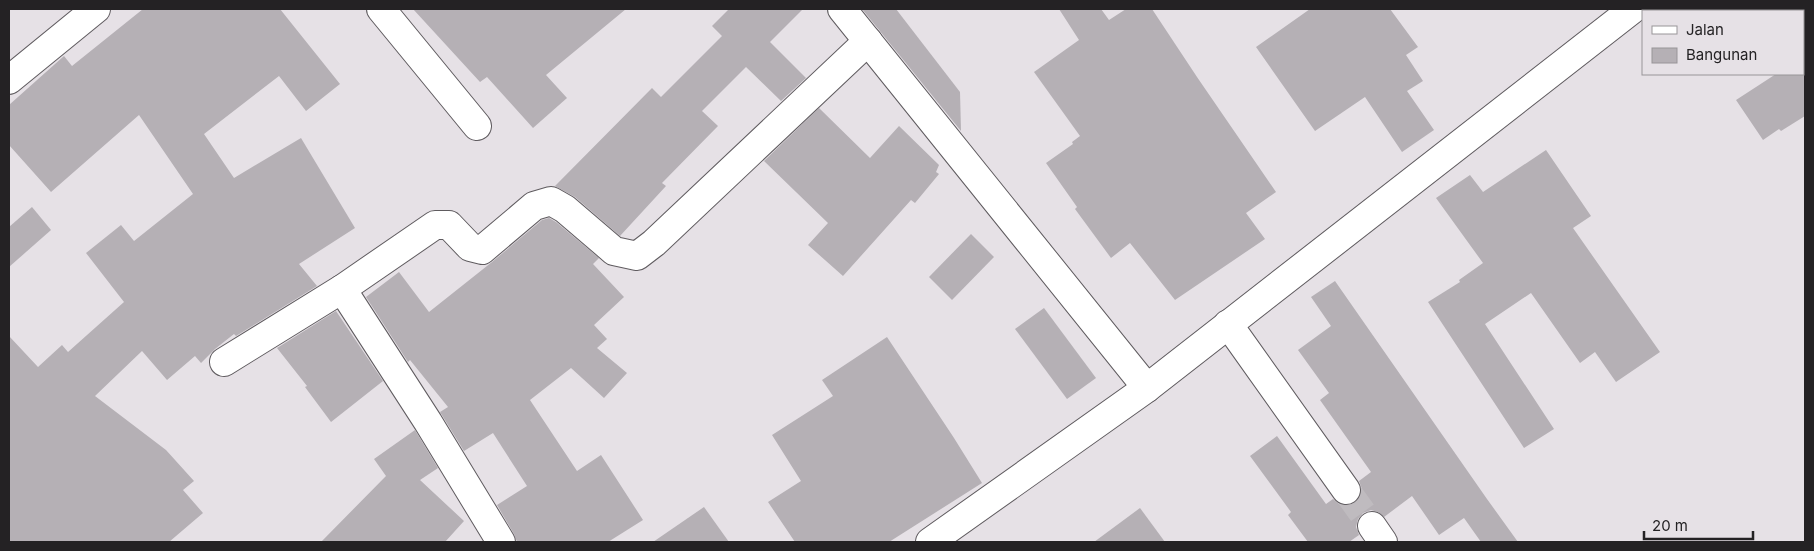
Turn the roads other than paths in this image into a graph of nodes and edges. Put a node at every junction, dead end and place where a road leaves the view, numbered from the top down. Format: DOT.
graph roads {
  1 [pos="96,9"];
  2 [pos="381,9"];
  3 [pos="842,9"];
  4 [pos="1633,9"];
  5 [pos="868,41"];
  6 [pos="9,80"];
  7 [pos="477,126"];
  8 [pos="342,290"];
  9 [pos="1228,324"];
  10 [pos="224,362"];
  11 [pos="1147,388"];
  12 [pos="1346,490"];
  13 [pos="501,542"];
  14 [pos="930,542"];
  1 -- 6 [label="street"];
  2 -- 7 [label="street"];
  3 -- 5 [label="street"];
  4 -- 9 [label="street"];
  5 -- 8 [label="street"];
  5 -- 11 [label="street"];
  8 -- 10 [label="street"];
  8 -- 13 [label="street"];
  9 -- 11 [label="street"];
  9 -- 12 [label="street"];
  11 -- 14 [label="street"];
}
